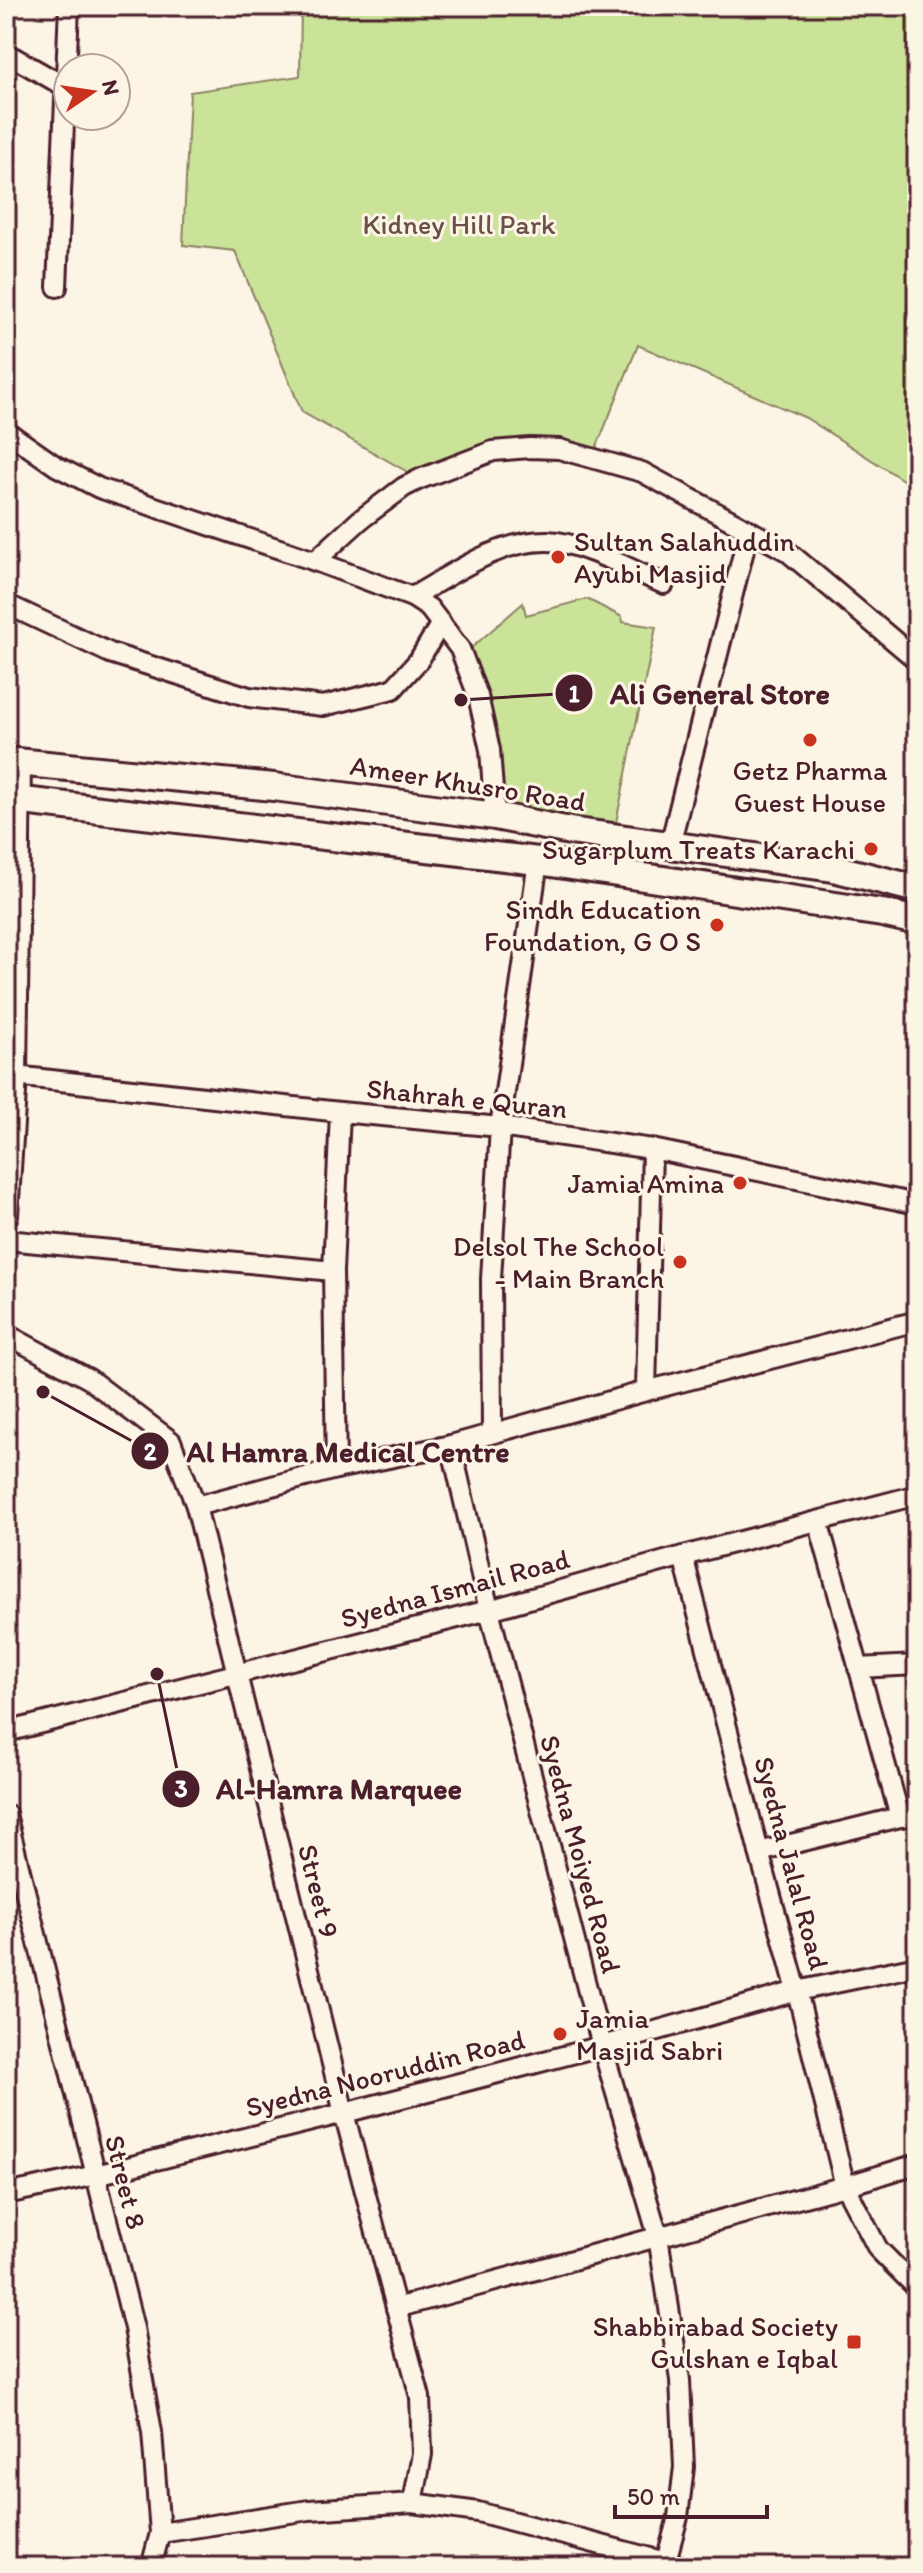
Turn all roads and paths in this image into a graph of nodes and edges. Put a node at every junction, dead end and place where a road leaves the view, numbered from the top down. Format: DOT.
graph roads {
  1 [pos="69,6"];
  2 [pos="66,52"];
  3 [pos="6,53"];
  4 [pos="52,79"];
  5 [pos="62,132"];
  6 [pos="57,287"];
  7 [pos="6,431"];
  8 [pos="749,530"];
  9 [pos="315,561"];
  10 [pos="664,584"];
  11 [pos="412,597"];
  12 [pos="6,604"];
  13 [pos="441,623"];
  14 [pos="917,660"];
  15 [pos="12,761"];
  16 [pos="12,800"];
  17 [pos="495,816"];
  18 [pos="670,845"];
  19 [pos="538,861"];
  20 [pos="917,889"];
  21 [pos="917,921"];
  22 [pos="10,1075"];
  23 [pos="340,1112"];
  24 [pos="500,1127"];
  25 [pos="652,1149"];
  26 [pos="917,1204"];
  27 [pos="6,1215"];
  28 [pos="6,1240"];
  29 [pos="333,1271"];
  30 [pos="917,1321"];
  31 [pos="6,1334"];
  32 [pos="646,1391"];
  33 [pos="492,1432"];
  34 [pos="451,1445"];
  35 [pos="336,1469"];
  36 [pos="917,1495"];
  37 [pos="196,1506"];
  38 [pos="818,1521"];
  39 [pos="683,1556"];
  40 [pos="489,1610"];
  41 [pos="917,1665"];
  42 [pos="858,1668"];
  43 [pos="237,1673"];
  44 [pos="6,1732"];
  45 [pos="6,1814"];
  46 [pos="909,1816"];
  47 [pos="759,1852"];
  48 [pos="917,1966"];
  49 [pos="797,1991"];
  50 [pos="602,2046"];
  51 [pos="344,2113"];
  52 [pos="917,2164"];
  53 [pos="96,2175"];
  54 [pos="845,2186"];
  55 [pos="6,2194"];
  56 [pos="658,2236"];
  57 [pos="917,2288"];
  58 [pos="396,2308"];
  59 [pos="413,2503"];
  60 [pos="160,2533"];
  61 [pos="666,2561"];
  62 [pos="151,2567"];
  63 [pos="684,2567"];
  1 -- 2 [label="street"];
  3 -- 4 [label="street"];
  5 -- 6 [label="street"];
  7 -- 9 [label="street"];
  8 -- 9 [label="street"];
  8 -- 14 [label="street"];
  8 -- 18 [label="street"];
  9 -- 11 [label="street"];
  10 -- 11 [label="street"];
  11 -- 13 [label="street"];
  12 -- 13 [label="street"];
  13 -- 17 [label="street"];
  15 -- 16 [label="street"];
  15 -- 17 [label="main road, Ameer Khusro Road"];
  16 -- 19 [label="main road"];
  16 -- 22 [label="street"];
  17 -- 18 [label="main road, Ameer Khusro Road"];
  18 -- 20 [label="main road, Ameer Khusro Road"];
  19 -- 21 [label="main road"];
  19 -- 24 [label="street"];
  22 -- 23 [label="street, Shahrah e Quran"];
  22 -- 27 [label="street"];
  23 -- 24 [label="street, Shahrah e Quran"];
  23 -- 29 [label="street"];
  24 -- 25 [label="street, Shahrah e Quran"];
  24 -- 33 [label="street"];
  25 -- 26 [label="street, Shahrah e Quran"];
  25 -- 32 [label="street"];
  28 -- 29 [label="street"];
  29 -- 35 [label="street"];
  30 -- 32 [label="street"];
  31 -- 37 [label="street, Street 9"];
  32 -- 33 [label="street"];
  33 -- 34 [label="street"];
  34 -- 35 [label="street"];
  34 -- 40 [label="street, Syedna Moiyed Road"];
  35 -- 37 [label="street"];
  36 -- 38 [label="street, Syedna Ismail Road"];
  37 -- 43 [label="street, Street 9"];
  38 -- 39 [label="street, Syedna Ismail Road"];
  38 -- 42 [label="street"];
  39 -- 40 [label="street, Syedna Ismail Road"];
  39 -- 47 [label="street, Syedna Jalal Road"];
  40 -- 43 [label="street, Syedna Ismail Road"];
  40 -- 50 [label="street, Syedna Moiyed Road"];
  41 -- 42 [label="street"];
  42 -- 46 [label="street"];
  43 -- 44 [label="street, Syedna Ismail Road"];
  43 -- 51 [label="street, Street 9"];
  45 -- 53 [label="street, Street 8"];
  46 -- 47 [label="street"];
  47 -- 49 [label="street, Syedna Jalal Road"];
  48 -- 49 [label="street, Syedna Nooruddin Road"];
  49 -- 50 [label="street, Syedna Nooruddin Road"];
  49 -- 54 [label="street, Syedna Jalal Road"];
  50 -- 51 [label="street, Syedna Nooruddin Road"];
  50 -- 56 [label="street, Syedna Moiyed Road"];
  51 -- 53 [label="street, Syedna Nooruddin Road"];
  51 -- 58 [label="street, Street 9"];
  52 -- 54 [label="street"];
  53 -- 55 [label="street, Syedna Nooruddin Road"];
  53 -- 60 [label="street, Street 8"];
  54 -- 56 [label="street"];
  54 -- 57 [label="street, Syedna Jalal Road"];
  56 -- 58 [label="street"];
  56 -- 61 [label="street, Syedna Moiyed Road"];
  58 -- 59 [label="street, Street 9"];
  59 -- 60 [label="street"];
  59 -- 61 [label="street"];
  60 -- 62 [label="street, Street 8"];
  61 -- 63 [label="street"];
}
